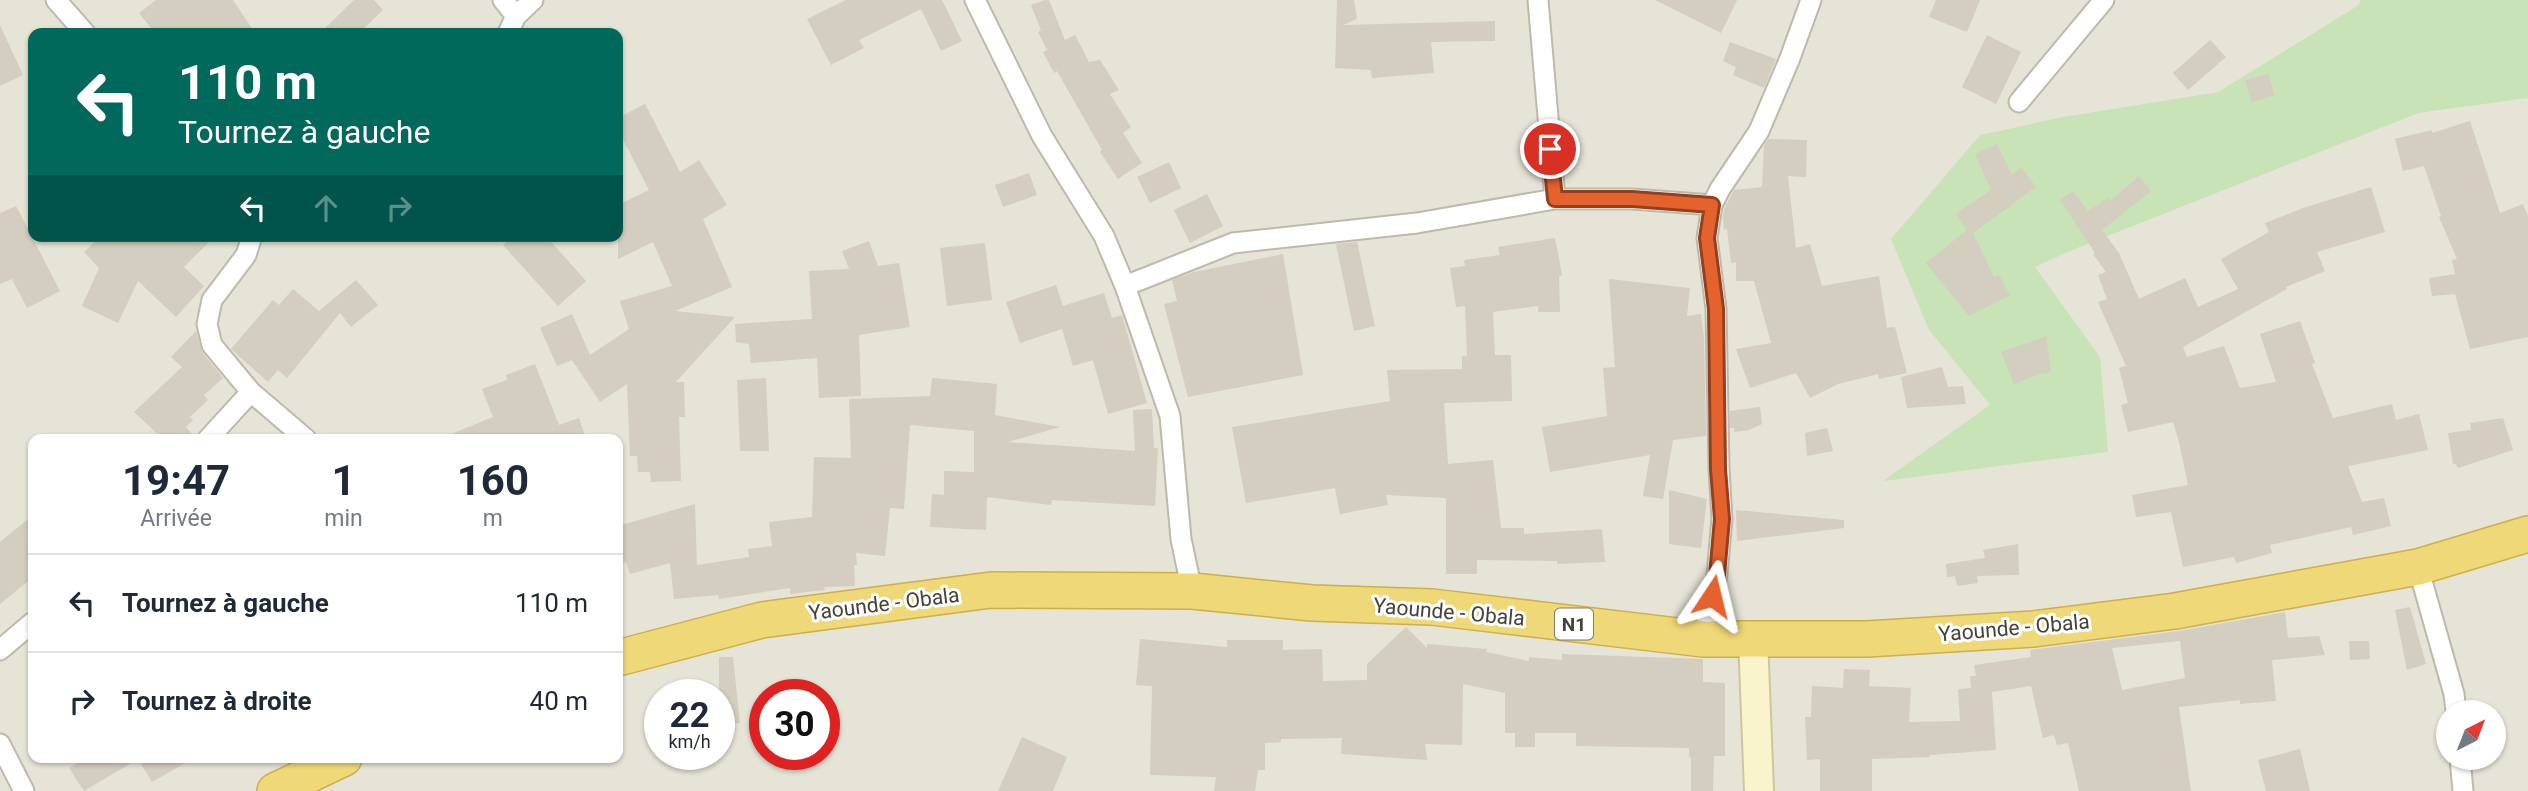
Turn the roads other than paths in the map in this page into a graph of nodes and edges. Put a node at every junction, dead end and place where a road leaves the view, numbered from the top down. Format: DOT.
graph roads {
  1 [pos="56,0"];
  2 [pos="503,0"];
  3 [pos="533,0"];
  4 [pos="975,0"];
  5 [pos="1538,0"];
  6 [pos="1811,0"];
  7 [pos="2104,0"];
  8 [pos="512,25"];
  9 [pos="81,28"];
  10 [pos="2019,102"];
  11 [pos="1555,199"];
  12 [pos="1712,205"];
  13 [pos="250,242"];
  14 [pos="1125,286"];
  15 [pos="251,393"];
  16 [pos="213,434"];
  17 [pos="300,434"];
  18 [pos="2528,534"];
  19 [pos="2418,566"];
  20 [pos="1192,591"];
  21 [pos="28,626"];
  22 [pos="1754,638"];
  23 [pos="1703,639"];
  24 [pos="0,650"];
  25 [pos="623,657"];
  26 [pos="2455,700"];
  27 [pos="0,744"];
  28 [pos="334,763"];
  29 [pos="2461,770"];
  30 [pos="24,791"];
  31 [pos="275,791"];
  32 [pos="1759,791"];
  33 [pos="2463,791"];
  1 -- 9 [label="street"];
  2 -- 8 [label="street"];
  3 -- 8 [label="street"];
  4 -- 14 [label="street"];
  5 -- 11 [label="street"];
  6 -- 12 [label="street"];
  7 -- 10 [label="street"];
  11 -- 12 [label="street"];
  11 -- 14 [label="street"];
  12 -- 23 [label="street"];
  13 -- 15 [label="street"];
  14 -- 20 [label="street"];
  15 -- 16 [label="street"];
  15 -- 17 [label="street"];
  18 -- 19 [label="highway, Yaounde - Obala / N1"];
  19 -- 22 [label="highway, Yaounde - Obala / N1"];
  19 -- 26 [label="street"];
  20 -- 23 [label="highway, Yaounde - Obala / N1"];
  20 -- 25 [label="highway, Yaounde - Obala / N1"];
  21 -- 24 [label="street"];
  22 -- 23 [label="highway, Yaounde - Obala / N1"];
  22 -- 32 [label="street"];
  27 -- 30 [label="street"];
  28 -- 31 [label="highway"];
  29 -- 33 [label="street"];
}
